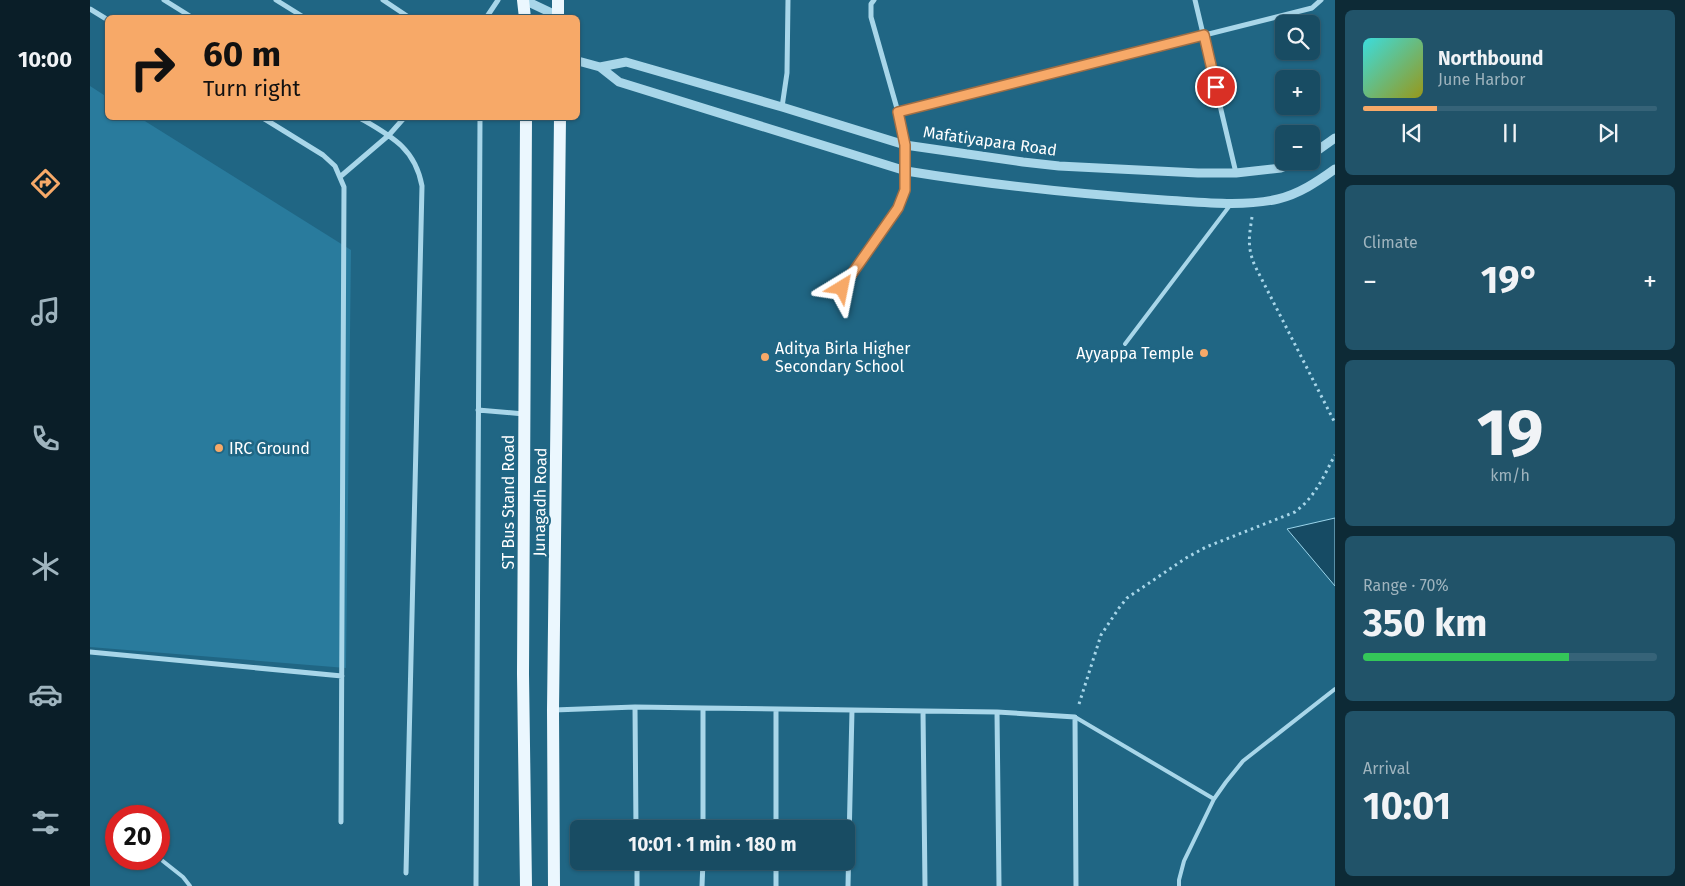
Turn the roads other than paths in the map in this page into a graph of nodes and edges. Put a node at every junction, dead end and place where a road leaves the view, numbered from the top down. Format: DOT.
graph roads {
  1 [pos="164,0"];
  2 [pos="276,0"];
  3 [pos="383,0"];
  4 [pos="498,0"];
  5 [pos="523,0"];
  6 [pos="558,0"];
  7 [pos="788,0"];
  8 [pos="874,0"];
  9 [pos="1195,0"];
  10 [pos="1321,0"];
  11 [pos="90,9"];
  12 [pos="188,15"];
  13 [pos="300,15"];
  14 [pos="406,15"];
  15 [pos="488,15"];
  16 [pos="526,15"];
  17 [pos="554,15"];
  18 [pos="558,15"];
  19 [pos="105,18"];
  20 [pos="1204,35"];
  21 [pos="580,62"];
  22 [pos="600,67"];
  23 [pos="782,107"];
  24 [pos="898,112"];
  25 [pos="266,120"];
  26 [pos="363,120"];
  27 [pos="402,120"];
  28 [pos="480,120"];
  29 [pos="526,120"];
  30 [pos="560,120"];
  31 [pos="389,135"];
  32 [pos="1335,138"];
  33 [pos="905,145"];
  34 [pos="1320,149"];
  35 [pos="1275,169"];
  36 [pos="1335,169"];
  37 [pos="906,171"];
  38 [pos="1236,174"];
  39 [pos="341,176"];
  40 [pos="1232,203"];
  41 [pos="842,288"];
  42 [pos="1125,344"];
  43 [pos="478,410"];
  44 [pos="524,414"];
  45 [pos="90,652"];
  46 [pos="342,676"];
  47 [pos="1335,689"];
  48 [pos="635,707"];
  49 [pos="703,708"];
  50 [pos="776,709"];
  51 [pos="553,710"];
  52 [pos="852,710"];
  53 [pos="924,711"];
  54 [pos="997,712"];
  55 [pos="1075,717"];
  56 [pos="1214,799"];
  57 [pos="636,820"];
  58 [pos="703,820"];
  59 [pos="776,820"];
  60 [pos="341,822"];
  61 [pos="170,867"];
  62 [pos="637,870"];
  63 [pos="702,870"];
  64 [pos="776,870"];
  65 [pos="406,873"];
  66 [pos="190,886"];
  67 [pos="476,886"];
  68 [pos="526,886"];
  69 [pos="554,886"];
  70 [pos="637,886"];
  71 [pos="702,886"];
  72 [pos="776,886"];
  73 [pos="848,886"];
  74 [pos="925,886"];
  75 [pos="999,886"];
  76 [pos="1076,886"];
  77 [pos="1179,886"];
  1 -- 12 [label="street"];
  2 -- 13 [label="street"];
  3 -- 14 [label="street"];
  4 -- 15 [label="street"];
  5 -- 16 [label="main road"];
  5 -- 17 [label="street"];
  6 -- 18 [label="main road"];
  7 -- 23 [label="street"];
  8 -- 24 [label="street"];
  9 -- 20 [label="street"];
  10 -- 20 [label="street"];
  11 -- 19 [label="street"];
  20 -- 24 [label="street"];
  20 -- 38 [label="street"];
  21 -- 22 [label="street"];
  22 -- 23 [label="street, Mafatiyapara Road"];
  22 -- 37 [label="street"];
  23 -- 33 [label="street, Mafatiyapara Road"];
  24 -- 33 [label="street"];
  25 -- 39 [label="street"];
  26 -- 31 [label="street"];
  27 -- 31 [label="street"];
  28 -- 43 [label="street"];
  29 -- 44 [label="main road, ST Bus Stand Road"];
  30 -- 51 [label="main road, Junagadh Road"];
  31 -- 39 [label="street"];
  31 -- 65 [label="street"];
  32 -- 34 [label="street"];
  33 -- 37 [label="lane"];
  33 -- 38 [label="street, Mafatiyapara Road"];
  35 -- 38 [label="street, Mafatiyapara Road"];
  36 -- 40 [label="street"];
  37 -- 40 [label="street"];
  37 -- 41 [label="lane"];
  39 -- 46 [label="street"];
  40 -- 42 [label="lane"];
  43 -- 44 [label="street"];
  43 -- 67 [label="street"];
  44 -- 68 [label="main road, ST Bus Stand Road"];
  45 -- 46 [label="street"];
  46 -- 60 [label="street"];
  47 -- 56 [label="lane"];
  48 -- 49 [label="street"];
  48 -- 51 [label="street"];
  48 -- 57 [label="street"];
  49 -- 50 [label="street"];
  49 -- 58 [label="street"];
  50 -- 52 [label="street"];
  50 -- 59 [label="street"];
  51 -- 69 [label="main road, Junagadh Road"];
  52 -- 53 [label="street"];
  52 -- 73 [label="street"];
  53 -- 54 [label="street"];
  53 -- 74 [label="street"];
  54 -- 55 [label="street"];
  54 -- 75 [label="street"];
  55 -- 56 [label="lane"];
  55 -- 76 [label="street"];
  56 -- 77 [label="lane"];
  61 -- 66 [label="lane"];
  62 -- 70 [label="street"];
  63 -- 71 [label="street"];
  64 -- 72 [label="street"];
}
